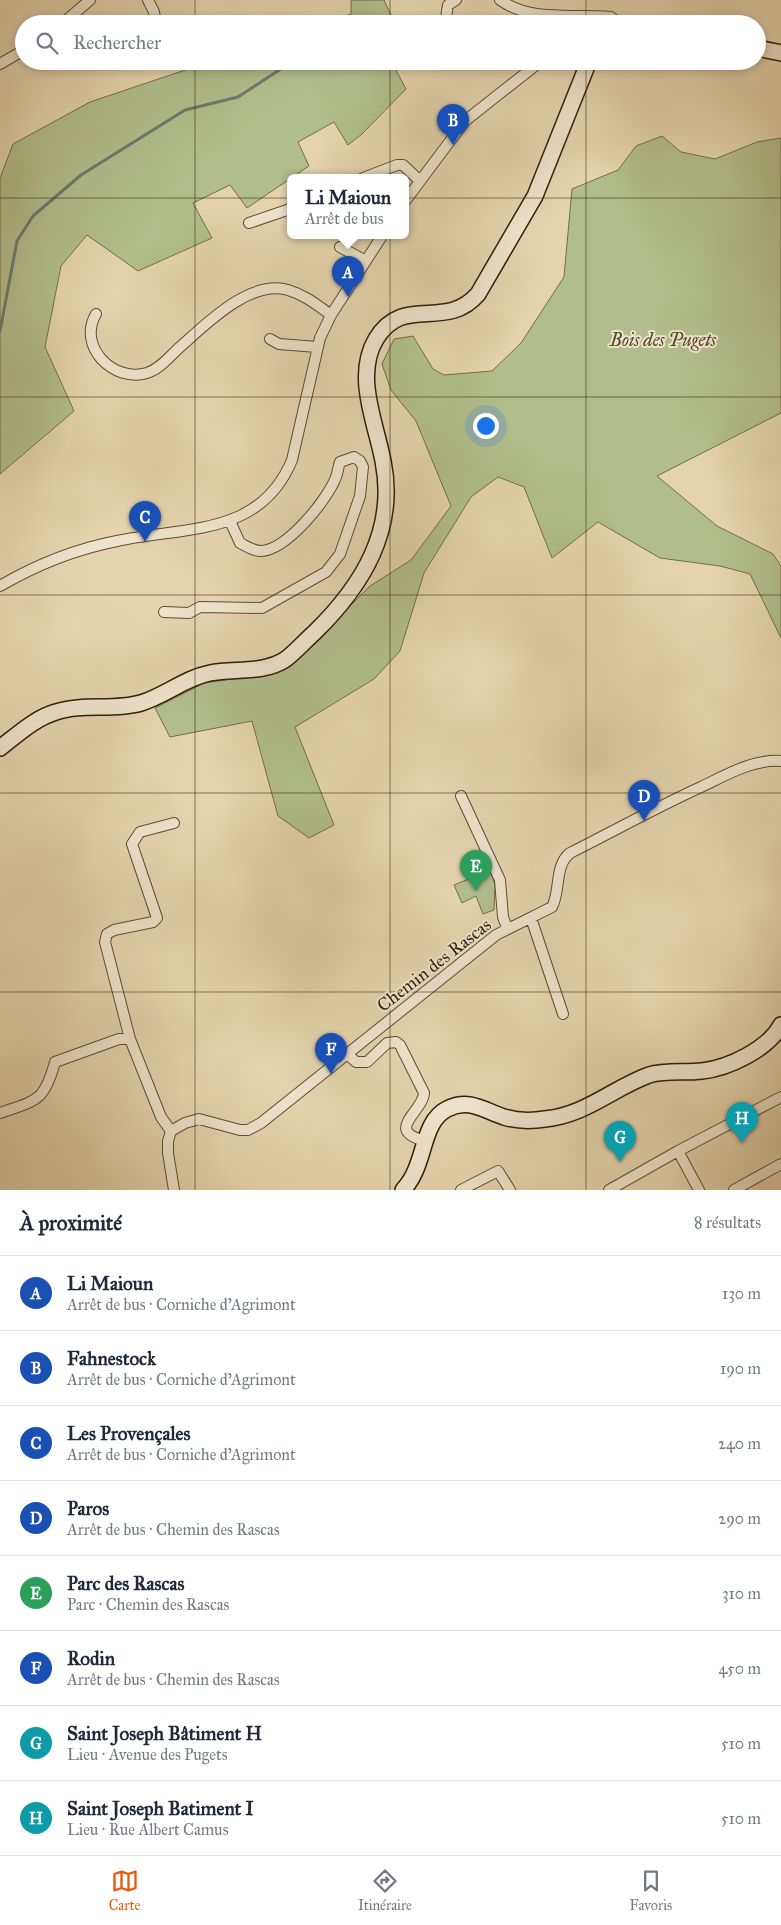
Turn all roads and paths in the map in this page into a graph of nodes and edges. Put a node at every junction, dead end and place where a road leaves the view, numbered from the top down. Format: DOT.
graph roads {
  1 [pos="90,0"];
  2 [pos="148,0"];
  3 [pos="456,0"];
  4 [pos="500,0"];
  5 [pos="72,15"];
  6 [pos="154,15"];
  7 [pos="446,15"];
  8 [pos="548,15"];
  9 [pos="766,50"];
  10 [pos="781,53"];
  11 [pos="15,55"];
  12 [pos="0,64"];
  13 [pos="529,70"];
  14 [pos="586,70"];
  15 [pos="373,174"];
  16 [pos="419,180"];
  17 [pos="409,195"];
  18 [pos="287,210"];
  19 [pos="249,223"];
  20 [pos="380,239"];
  21 [pos="340,248"];
  22 [pos="366,261"];
  23 [pos="96,314"];
  24 [pos="331,314"];
  25 [pos="270,339"];
  26 [pos="317,347"];
  27 [pos="230,522"];
  28 [pos="0,586"];
  29 [pos="164,612"];
  30 [pos="0,748"];
  31 [pos="781,761"];
  32 [pos="462,796"];
  33 [pos="174,823"];
  34 [pos="531,918"];
  35 [pos="507,928"];
  36 [pos="563,1014"];
  37 [pos="781,1025"];
  38 [pos="130,1039"];
  39 [pos="347,1054"];
  40 [pos="781,1097"];
  41 [pos="0,1113"];
  42 [pos="171,1131"];
  43 [pos="426,1141"];
  44 [pos="678,1152"];
  45 [pos="781,1164"];
  46 [pos="174,1190"];
  47 [pos="403,1190"];
  48 [pos="462,1190"];
  49 [pos="510,1190"];
  50 [pos="609,1190"];
  51 [pos="699,1190"];
  52 [pos="734,1190"];
  1 -- 5 [label="street"];
  2 -- 6 [label="street"];
  3 -- 7 [label="street"];
  4 -- 8 [label="street"];
  9 -- 10 [label="main road"];
  11 -- 12 [label="street"];
  13 -- 16 [label="street"];
  14 -- 30 [label="main road"];
  15 -- 16 [label="street"];
  16 -- 17 [label="street"];
  18 -- 19 [label="street"];
  20 -- 22 [label="street"];
  21 -- 22 [label="street"];
  22 -- 24 [label="street"];
  23 -- 24 [label="street"];
  24 -- 26 [label="street"];
  25 -- 26 [label="street"];
  26 -- 27 [label="street"];
  27 -- 28 [label="street"];
  27 -- 29 [label="street"];
  31 -- 34 [label="street, Chemin des Rascas"];
  32 -- 35 [label="street"];
  33 -- 38 [label="street"];
  34 -- 35 [label="street, Chemin des Rascas"];
  34 -- 36 [label="street"];
  35 -- 39 [label="street, Chemin des Rascas"];
  37 -- 43 [label="main road"];
  38 -- 41 [label="street"];
  38 -- 42 [label="street"];
  39 -- 42 [label="street, Chemin des Rascas"];
  39 -- 43 [label="street"];
  40 -- 44 [label="street"];
  42 -- 46 [label="street"];
  43 -- 47 [label="main road"];
  44 -- 50 [label="street"];
  44 -- 51 [label="street"];
  45 -- 52 [label="street"];
  48 -- 49 [label="street"];
}
